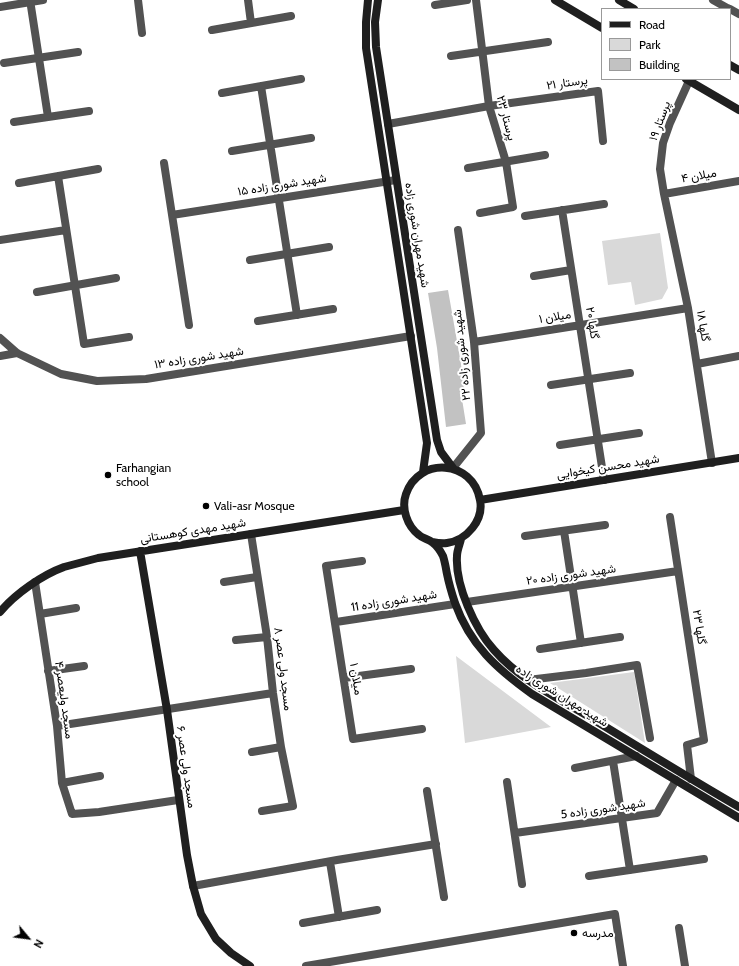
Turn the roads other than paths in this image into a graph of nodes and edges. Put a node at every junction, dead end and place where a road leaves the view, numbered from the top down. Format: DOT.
graph roads {
  1 [pos="43,0"];
  2 [pos="138,0"];
  3 [pos="248,0"];
  4 [pos="368,0"];
  5 [pos="378,0"];
  6 [pos="467,0"];
  7 [pos="476,0"];
  8 [pos="555,0"];
  9 [pos="619,0"];
  10 [pos="713,0"];
  11 [pos="31,1"];
  12 [pos="436,5"];
  13 [pos="0,7"];
  14 [pos="632,8"];
  15 [pos="728,8"];
  16 [pos="291,16"];
  17 [pos="252,23"];
  18 [pos="601,27"];
  19 [pos="212,30"];
  20 [pos="142,33"];
  21 [pos="548,42"];
  22 [pos="78,52"];
  23 [pos="482,52"];
  24 [pos="451,56"];
  25 [pos="39,58"];
  26 [pos="4,63"];
  27 [pos="301,79"];
  28 [pos="687,80"];
  29 [pos="261,86"];
  30 [pos="222,93"];
  31 [pos="489,106"];
  32 [pos="739,110"];
  33 [pos="88,111"];
  34 [pos="48,117"];
  35 [pos="14,122"];
  36 [pos="388,124"];
  37 [pos="311,138"];
  38 [pos="603,141"];
  39 [pos="270,145"];
  40 [pos="232,151"];
  41 [pos="545,155"];
  42 [pos="506,162"];
  43 [pos="164,163"];
  44 [pos="468,168"];
  45 [pos="98,169"];
  46 [pos="58,176"];
  47 [pos="396,180"];
  48 [pos="387,181"];
  49 [pos="739,181"];
  50 [pos="19,182"];
  51 [pos="664,194"];
  52 [pos="279,198"];
  53 [pos="604,204"];
  54 [pos="562,210"];
  55 [pos="480,213"];
  56 [pos="172,215"];
  57 [pos="525,216"];
  58 [pos="66,230"];
  59 [pos="458,230"];
  60 [pos="0,240"];
  61 [pos="329,247"];
  62 [pos="287,254"];
  63 [pos="250,260"];
  64 [pos="571,270"];
  65 [pos="534,276"];
  66 [pos="116,278"];
  67 [pos="75,285"];
  68 [pos="36,292"];
  69 [pos="688,308"];
  70 [pos="333,309"];
  71 [pos="297,314"];
  72 [pos="258,321"];
  73 [pos="580,325"];
  74 [pos="189,326"];
  75 [pos="420,334"];
  76 [pos="411,336"];
  77 [pos="0,338"];
  78 [pos="129,338"];
  79 [pos="474,342"];
  80 [pos="18,353"];
  81 [pos="0,356"];
  82 [pos="739,356"];
  83 [pos="697,364"];
  84 [pos="630,373"];
  85 [pos="588,379"];
  86 [pos="551,385"];
  87 [pos="639,433"];
  88 [pos="598,439"];
  89 [pos="560,446"];
  90 [pos="739,458"];
  91 [pos="712,463"];
  92 [pos="452,468"];
  93 [pos="424,472"];
  94 [pos="604,480"];
  95 [pos="480,500"];
  96 [pos="404,510"];
  97 [pos="670,517"];
  98 [pos="605,525"];
  99 [pos="564,531"];
  100 [pos="251,534"];
  101 [pos="525,536"];
  102 [pos="461,538"];
  103 [pos="432,542"];
  104 [pos="140,551"];
  105 [pos="362,561"];
  106 [pos="678,571"];
  107 [pos="258,577"];
  108 [pos="36,582"];
  109 [pos="224,582"];
  110 [pos="572,587"];
  111 [pos="467,602"];
  112 [pos="456,604"];
  113 [pos="76,608"];
  114 [pos="0,612"];
  115 [pos="40,614"];
  116 [pos="336,622"];
  117 [pos="620,637"];
  118 [pos="267,638"];
  119 [pos="236,640"];
  120 [pos="581,643"];
  121 [pos="540,649"];
  122 [pos="84,666"];
  123 [pos="411,669"];
  124 [pos="48,671"];
  125 [pos="344,678"];
  126 [pos="528,680"];
  127 [pos="273,693"];
  128 [pos="166,710"];
  129 [pos="57,726"];
  130 [pos="422,729"];
  131 [pos="650,738"];
  132 [pos="281,747"];
  133 [pos="252,752"];
  134 [pos="636,756"];
  135 [pos="613,761"];
  136 [pos="575,768"];
  137 [pos="100,776"];
  138 [pos="691,779"];
  139 [pos="676,780"];
  140 [pos="507,782"];
  141 [pos="62,783"];
  142 [pos="427,791"];
  143 [pos="178,800"];
  144 [pos="739,807"];
  145 [pos="262,811"];
  146 [pos="622,818"];
  147 [pos="739,818"];
  148 [pos="515,833"];
  149 [pos="436,844"];
  150 [pos="704,859"];
  151 [pos="330,862"];
  152 [pos="630,870"];
  153 [pos="588,876"];
  154 [pos="522,884"];
  155 [pos="193,886"];
  156 [pos="444,896"];
  157 [pos="378,910"];
  158 [pos="339,916"];
  159 [pos="303,923"];
  160 [pos="679,928"];
  161 [pos="250,966"];
  162 [pos="306,966"];
  163 [pos="623,966"];
  164 [pos="685,966"];
  1 -- 11 [label="street"];
  2 -- 20 [label="street"];
  3 -- 17 [label="street"];
  4 -- 48 [label="street, شهید مهران شوری زاده"];
  5 -- 36 [label="street, شهید مهران شوری زاده"];
  6 -- 12 [label="street"];
  7 -- 23 [label="street, پرستار ۲۳"];
  8 -- 18 [label="street"];
  9 -- 14 [label="street"];
  10 -- 15 [label="street"];
  11 -- 13 [label="street"];
  11 -- 25 [label="street"];
  16 -- 17 [label="street"];
  17 -- 19 [label="street"];
  21 -- 23 [label="street"];
  22 -- 25 [label="street"];
  23 -- 24 [label="street"];
  23 -- 31 [label="street, پرستار ۲۳"];
  25 -- 26 [label="street"];
  25 -- 34 [label="street"];
  27 -- 29 [label="street"];
  28 -- 32 [label="street"];
  28 -- 51 [label="street, پرستار ۱۹"];
  29 -- 30 [label="street"];
  29 -- 39 [label="street"];
  31 -- 36 [label="street"];
  31 -- 38 [label="street, پرستار ۲۱"];
  31 -- 42 [label="street, پرستار ۲۳"];
  33 -- 34 [label="street"];
  34 -- 35 [label="street"];
  36 -- 47 [label="street, شهید مهران شوری زاده"];
  37 -- 39 [label="street"];
  39 -- 40 [label="street"];
  39 -- 52 [label="street"];
  41 -- 42 [label="street"];
  42 -- 44 [label="street"];
  42 -- 55 [label="street, پرستار ۲۳"];
  43 -- 56 [label="street"];
  45 -- 46 [label="street"];
  46 -- 50 [label="street"];
  46 -- 58 [label="street"];
  47 -- 48 [label="street, شهید شوری زاده ۱۵"];
  47 -- 75 [label="street, شهید مهران شوری زاده"];
  48 -- 52 [label="street, شهید شوری زاده ۱۵"];
  48 -- 76 [label="street, شهید مهران شوری زاده"];
  49 -- 51 [label="street, میلان ۴"];
  51 -- 69 [label="street, گلها ۱۸"];
  52 -- 56 [label="street, شهید شوری زاده ۱۵"];
  52 -- 62 [label="street"];
  53 -- 54 [label="street"];
  54 -- 57 [label="street"];
  54 -- 64 [label="street, گلها ۲۰"];
  56 -- 74 [label="street"];
  58 -- 60 [label="street"];
  58 -- 67 [label="street"];
  59 -- 79 [label="street, شهید شوری زاده ۲۲"];
  61 -- 62 [label="street"];
  62 -- 63 [label="street"];
  62 -- 71 [label="street"];
  64 -- 65 [label="street"];
  64 -- 73 [label="street, گلها ۲۰"];
  66 -- 67 [label="street"];
  67 -- 68 [label="street"];
  67 -- 78 [label="street"];
  69 -- 73 [label="street, میلان ۱"];
  69 -- 83 [label="street, گلها ۱۸"];
  70 -- 71 [label="street"];
  71 -- 72 [label="street"];
  73 -- 79 [label="street, میلان ۱"];
  73 -- 85 [label="street, گلها ۲۰"];
  75 -- 76 [label="street"];
  75 -- 92 [label="street, شهید مهران شوری زاده"];
  76 -- 80 [label="street, شهید شوری زاده ۱۳"];
  76 -- 93 [label="street, شهید مهران شوری زاده"];
  77 -- 80 [label="street, شهید شوری زاده ۱۳"];
  79 -- 92 [label="street, شهید شوری زاده ۲۲"];
  80 -- 81 [label="street"];
  82 -- 83 [label="street"];
  83 -- 91 [label="street, گلها ۱۸"];
  84 -- 85 [label="street"];
  85 -- 86 [label="street"];
  85 -- 88 [label="street, گلها ۲۰"];
  87 -- 88 [label="street"];
  88 -- 89 [label="street"];
  88 -- 94 [label="street, گلها ۲۰"];
  90 -- 91 [label="street, شهید محسن کیخوایی"];
  91 -- 94 [label="street, شهید محسن کیخوایی"];
  92 -- 93 [label="street"];
  92 -- 95 [label="street"];
  93 -- 96 [label="street"];
  94 -- 95 [label="street, شهید محسن کیخوایی"];
  95 -- 102 [label="street"];
  96 -- 100 [label="street, شهید مهدی کوهستانی"];
  96 -- 103 [label="street"];
  97 -- 106 [label="street, گلها ۲۳"];
  98 -- 99 [label="street"];
  99 -- 101 [label="street"];
  99 -- 110 [label="street"];
  100 -- 104 [label="street, شهید مهدی کوهستانی"];
  100 -- 107 [label="street, مسجد ولی عصر ۸"];
  102 -- 103 [label="street"];
  102 -- 111 [label="street, شهید مهران شوری زاده"];
  103 -- 112 [label="street, شهید مهران شوری زاده"];
  104 -- 108 [label="street, شهید مهدی کوهستانی"];
  104 -- 128 [label="street, مسجد ولی عصر ۶"];
  105 -- 116 [label="street, میلان ۱"];
  106 -- 110 [label="street, شهید شوری زاده ۲۰"];
  106 -- 138 [label="street, گلها ۲۳"];
  107 -- 109 [label="street"];
  107 -- 118 [label="street, مسجد ولی عصر ۸"];
  108 -- 114 [label="street, شهید مهدی کوهستانی"];
  108 -- 115 [label="street, مسجد ولیعصر ۴"];
  110 -- 111 [label="street, شهید شوری زاده ۲۰"];
  110 -- 120 [label="street"];
  111 -- 126 [label="street, شهید مهران شوری زاده"];
  112 -- 116 [label="street, شهید شوری زاده 11"];
  112 -- 134 [label="street, شهید مهران شوری زاده"];
  113 -- 115 [label="street"];
  115 -- 124 [label="street, مسجد ولیعصر ۴"];
  116 -- 125 [label="street, میلان ۱"];
  117 -- 120 [label="street"];
  118 -- 119 [label="street"];
  118 -- 127 [label="street, مسجد ولی عصر ۸"];
  120 -- 121 [label="street"];
  122 -- 124 [label="street"];
  123 -- 125 [label="street"];
  124 -- 129 [label="street, مسجد ولیعصر ۴"];
  125 -- 130 [label="street, میلان ۱"];
  126 -- 131 [label="street"];
  126 -- 138 [label="street, شهید مهران شوری زاده"];
  127 -- 128 [label="street"];
  127 -- 132 [label="street, مسجد ولی عصر ۸"];
  128 -- 129 [label="street"];
  128 -- 143 [label="street, مسجد ولی عصر ۶"];
  129 -- 141 [label="street, مسجد ولیعصر ۴"];
  132 -- 133 [label="street"];
  132 -- 145 [label="street, مسجد ولی عصر ۸"];
  134 -- 135 [label="street"];
  134 -- 139 [label="street, شهید مهران شوری زاده"];
  135 -- 136 [label="street"];
  135 -- 146 [label="street"];
  137 -- 141 [label="street"];
  138 -- 144 [label="street, شهید مهران شوری زاده"];
  139 -- 146 [label="street, شهید شوری زاده 5"];
  139 -- 147 [label="street, شهید مهران شوری زاده"];
  140 -- 148 [label="street"];
  141 -- 143 [label="street, مسجد ولیعصر ۴"];
  142 -- 149 [label="street"];
  143 -- 155 [label="street, مسجد ولی عصر ۶"];
  146 -- 148 [label="street, شهید شوری زاده 5"];
  146 -- 152 [label="street"];
  148 -- 154 [label="street"];
  149 -- 151 [label="street"];
  149 -- 156 [label="street"];
  150 -- 152 [label="street"];
  151 -- 155 [label="street"];
  151 -- 158 [label="street"];
  152 -- 153 [label="street"];
  155 -- 161 [label="street, مسجد ولی عصر ۶"];
  157 -- 158 [label="street"];
  158 -- 159 [label="street"];
  160 -- 164 [label="street"];
  162 -- 163 [label="street"];
}
